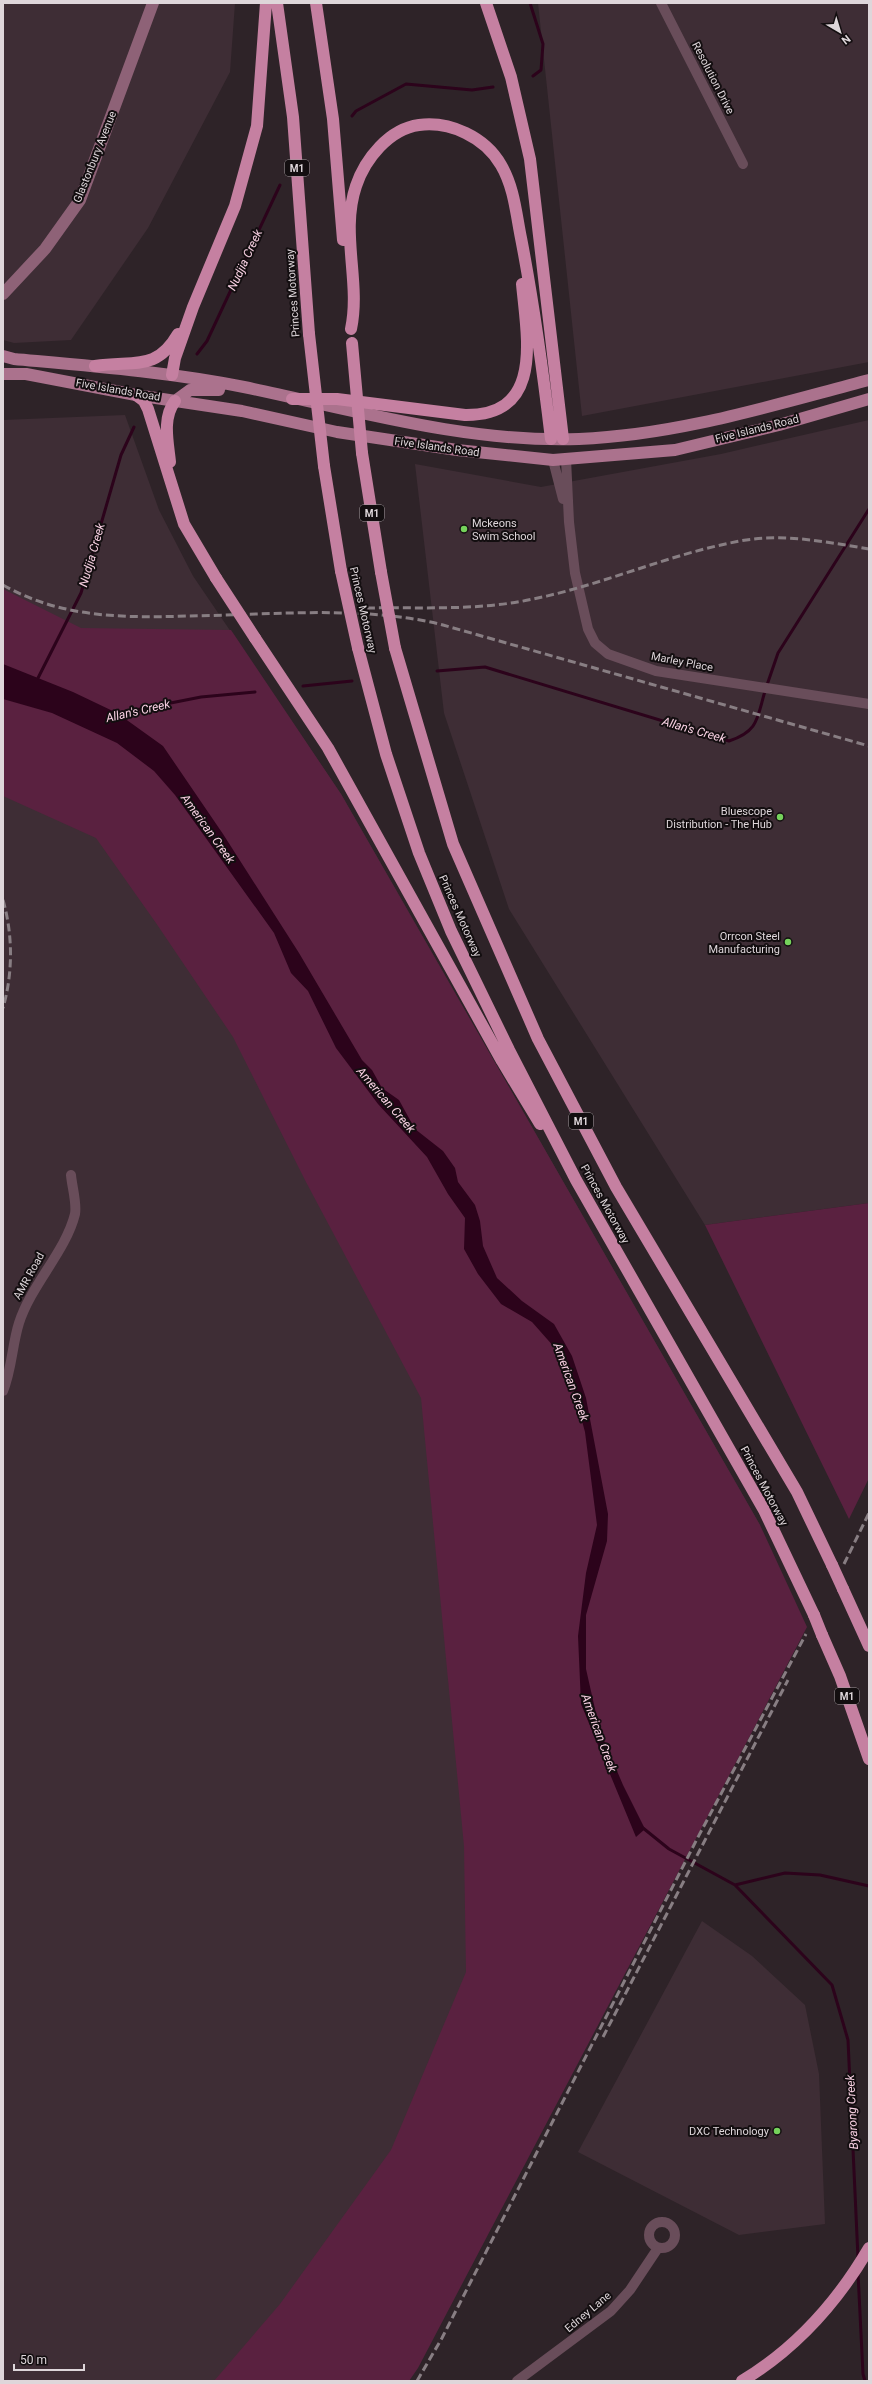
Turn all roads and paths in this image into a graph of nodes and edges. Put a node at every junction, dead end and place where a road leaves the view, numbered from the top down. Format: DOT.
graph roads {
  1 [pos="153,3"];
  2 [pos="266,3"];
  3 [pos="277,3"];
  4 [pos="316,3"];
  5 [pos="486,3"];
  6 [pos="661,3"];
  7 [pos="743,164"];
  8 [pos="524,255"];
  9 [pos="3,294"];
  10 [pos="193,307"];
  11 [pos="350,329"];
  12 [pos="3,356"];
  13 [pos="95,366"];
  14 [pos="3,374"];
  15 [pos="172,375"];
  16 [pos="869,380"];
  17 [pos="264,392"];
  18 [pos="136,395"];
  19 [pos="178,397"];
  20 [pos="869,398"];
  21 [pos="292,399"];
  22 [pos="557,439"];
  23 [pos="566,459"];
  24 [pos="553,460"];
  25 [pos="173,493"];
  26 [pos="569,522"];
  27 [pos="869,704"];
  28 [pos="71,1175"];
  29 [pos="576,1180"];
  30 [pos="3,1391"];
  31 [pos="869,1646"];
  32 [pos="869,1759"];
  33 [pos="658,2248"];
  34 [pos="869,2248"];
  35 [pos="517,2381"];
  36 [pos="742,2381"];
  1 -- 9 [label="main road, Glastonbury Avenue"];
  2 -- 10 [label="highway"];
  3 -- 29 [label="highway, Princes Motorway / M1, bridge"];
  4 -- 11 [label="highway, Princes Motorway / M1"];
  5 -- 22 [label="highway"];
  6 -- 7 [label="street, Resolution Drive"];
  8 -- 11 [label="highway"];
  8 -- 21 [label="highway"];
  8 -- 22 [label="highway"];
  10 -- 13 [label="highway"];
  10 -- 15 [label="highway"];
  11 -- 31 [label="highway, Princes Motorway / M1, bridge"];
  12 -- 13 [label="main road, Five Islands Road"];
  13 -- 15 [label="main road, Five Islands Road"];
  14 -- 18 [label="main road, Five Islands Road"];
  15 -- 17 [label="main road, Five Islands Road"];
  15 -- 19 [label="main road"];
  16 -- 22 [label="main road, Five Islands Road"];
  17 -- 19 [label="main road"];
  17 -- 21 [label="main road, Five Islands Road"];
  18 -- 19 [label="main road, Five Islands Road"];
  18 -- 25 [label="highway"];
  19 -- 24 [label="main road, Five Islands Road"];
  19 -- 25 [label="highway"];
  20 -- 23 [label="main road, Five Islands Road"];
  21 -- 22 [label="main road, Five Islands Road"];
  22 -- 23 [label="main road"];
  22 -- 24 [label="main road"];
  23 -- 24 [label="main road, Five Islands Road"];
  23 -- 26 [label="street, Marley Place"];
  24 -- 26 [label="street, Marley Place"];
  25 -- 29 [label="highway, bridge"];
  26 -- 27 [label="street, Marley Place"];
  28 -- 30 [label="street, AMR Road"];
  29 -- 32 [label="highway, Princes Motorway / M1, bridge"];
  33 -- 35 [label="street, Edney Lane"];
  34 -- 36 [label="highway"];
}
